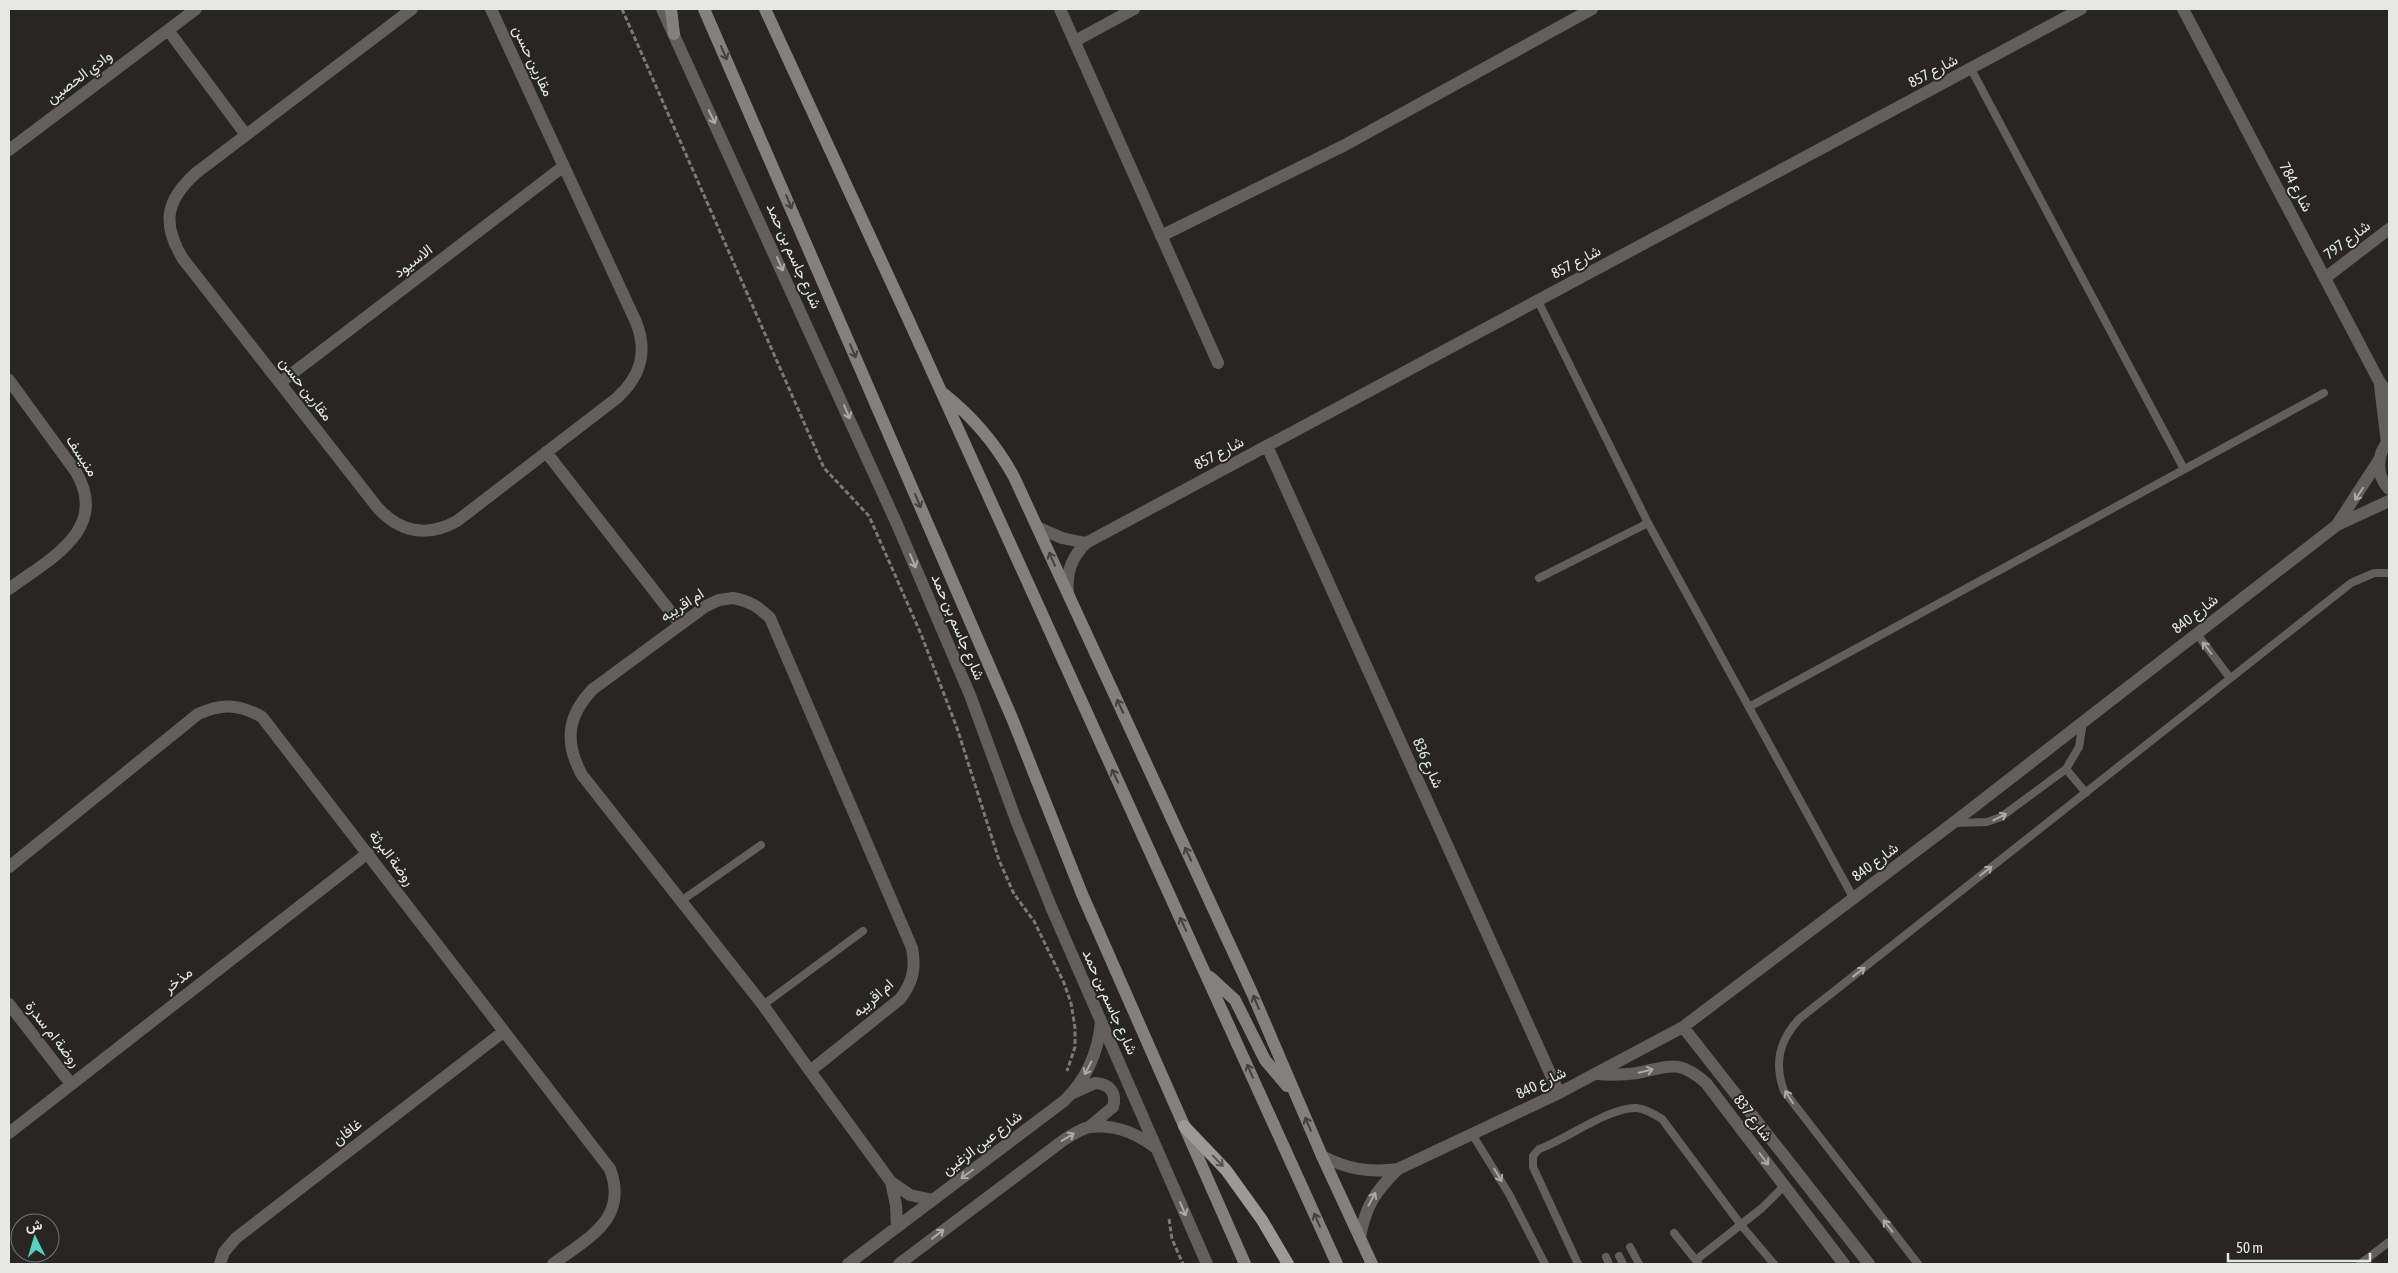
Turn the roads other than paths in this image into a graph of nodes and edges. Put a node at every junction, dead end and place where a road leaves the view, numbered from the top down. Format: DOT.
graph roads {
  1 [pos="196,9"];
  2 [pos="412,9"];
  3 [pos="491,9"];
  4 [pos="662,9"];
  5 [pos="671,9"];
  6 [pos="704,9"];
  7 [pos="765,9"];
  8 [pos="1060,9"];
  9 [pos="1134,9"];
  10 [pos="1592,9"];
  11 [pos="2081,9"];
  12 [pos="2184,9"];
  13 [pos="168,30"];
  14 [pos="674,34"];
  15 [pos="1075,41"];
  16 [pos="1971,69"];
  17 [pos="246,134"];
  18 [pos="9,150"];
  19 [pos="564,166"];
  20 [pos="2389,229"];
  21 [pos="1161,236"];
  22 [pos="2324,278"];
  23 [pos="1538,301"];
  24 [pos="1218,364"];
  25 [pos="9,380"];
  26 [pos="2379,381"];
  27 [pos="281,382"];
  28 [pos="941,392"];
  29 [pos="2324,393"];
  30 [pos="2389,395"];
  31 [pos="2388,442"];
  32 [pos="1267,446"];
  33 [pos="546,452"];
  34 [pos="2379,460"];
  35 [pos="2184,469"];
  36 [pos="2389,489"];
  37 [pos="2389,501"];
  38 [pos="1648,523"];
  39 [pos="2337,525"];
  40 [pos="1039,528"];
  41 [pos="1086,543"];
  42 [pos="2389,573"];
  43 [pos="1539,578"];
  44 [pos="9,589"];
  45 [pos="1068,594"];
  46 [pos="680,624"];
  47 [pos="2196,634"];
  48 [pos="2230,678"];
  49 [pos="1749,707"];
  50 [pos="2083,722"];
  51 [pos="2066,769"];
  52 [pos="2086,793"];
  53 [pos="1953,823"];
  54 [pos="761,845"];
  55 [pos="368,853"];
  56 [pos="9,867"];
  57 [pos="1854,899"];
  58 [pos="681,901"];
  59 [pos="863,932"];
  60 [pos="1205,972"];
  61 [pos="9,1004"];
  62 [pos="763,1005"];
  63 [pos="1101,1022"];
  64 [pos="1682,1027"];
  65 [pos="503,1032"];
  66 [pos="810,1071"];
  67 [pos="1597,1074"];
  68 [pos="72,1084"];
  69 [pos="1071,1094"];
  70 [pos="1559,1094"];
  71 [pos="1295,1095"];
  72 [pos="1184,1126"];
  73 [pos="1089,1127"];
  74 [pos="9,1133"];
  75 [pos="1472,1134"];
  76 [pos="1156,1149"];
  77 [pos="1322,1156"];
  78 [pos="1398,1169"];
  79 [pos="891,1182"];
  80 [pos="1784,1186"];
  81 [pos="932,1200"];
  82 [pos="1740,1225"];
  83 [pos="896,1227"];
  84 [pos="1674,1233"];
  85 [pos="1360,1237"];
  86 [pos="2389,1242"];
  87 [pos="1630,1247"];
  88 [pos="1619,1256"];
  89 [pos="1698,1262"];
  90 [pos="220,1264"];
  91 [pos="553,1264"];
  92 [pos="848,1264"];
  93 [pos="899,1264"];
  94 [pos="1207,1264"];
  95 [pos="1245,1264"];
  96 [pos="1288,1264"];
  97 [pos="1337,1264"];
  98 [pos="1372,1264"];
  99 [pos="1545,1264"];
  100 [pos="1578,1264"];
  101 [pos="1623,1264"];
  102 [pos="1639,1264"];
  103 [pos="1774,1264"];
  104 [pos="1844,1264"];
  105 [pos="1869,1264"];
  106 [pos="1918,1264"];
  107 [pos="2360,1264"];
  1 -- 13 [label="street, وادي الحصين"];
  2 -- 17 [label="street, مقارين حسن"];
  3 -- 19 [label="street, مقارين حسن"];
  4 -- 14 [label="street, شارع جاسم بن حمد"];
  5 -- 14 [label="main road"];
  6 -- 72 [label="main road, شارع جاسم بن حمد, one-way"];
  7 -- 28 [label="main road"];
  8 -- 15 [label="street"];
  9 -- 15 [label="street"];
  10 -- 21 [label="street"];
  11 -- 16 [label="street, شارع 857"];
  12 -- 22 [label="street, شارع 784"];
  13 -- 17 [label="street"];
  13 -- 18 [label="street, وادي الحصين"];
  14 -- 63 [label="street, شارع جاسم بن حمد, one-way"];
  15 -- 21 [label="street"];
  16 -- 23 [label="street, شارع 857"];
  16 -- 35 [label="lane"];
  17 -- 27 [label="street, مقارين حسن"];
  19 -- 27 [label="street, الاسيود"];
  19 -- 33 [label="street, مقارين حسن"];
  20 -- 22 [label="street, شارع 797"];
  21 -- 24 [label="street"];
  22 -- 26 [label="street, شارع 784"];
  23 -- 32 [label="street, شارع 857"];
  23 -- 38 [label="lane"];
  25 -- 44 [label="street, منيسف"];
  26 -- 30 [label="street, شارع 784"];
  26 -- 31 [label="street, شارع 784"];
  27 -- 33 [label="street, مقارين حسن"];
  28 -- 40 [label="main road"];
  60 -- 28 [label="main road, one-way"];
  29 -- 35 [label="lane"];
  31 -- 34 [label="street, شارع 840"];
  32 -- 41 [label="street, شارع 857"];
  32 -- 70 [label="street, شارع 836"];
  33 -- 46 [label="street"];
  34 -- 36 [label="street"];
  34 -- 39 [label="street, شارع 840, one-way"];
  35 -- 49 [label="lane"];
  37 -- 39 [label="street, شارع 840"];
  38 -- 43 [label="lane"];
  38 -- 49 [label="lane"];
  39 -- 47 [label="street, شارع 840"];
  40 -- 41 [label="street"];
  45 -- 40 [label="main road, one-way"];
  41 -- 45 [label="street, شارع 857"];
  42 -- 48 [label="lane"];
  71 -- 45 [label="main road, one-way"];
  46 -- 58 [label="street, ام اقريبه"];
  46 -- 66 [label="street, ام اقريبه"];
  48 -- 47 [label="lane, one-way"];
  47 -- 50 [label="street, شارع 840"];
  48 -- 52 [label="lane"];
  49 -- 57 [label="lane"];
  50 -- 51 [label="lane"];
  50 -- 53 [label="street, شارع 840"];
  51 -- 52 [label="lane"];
  53 -- 51 [label="lane, one-way"];
  106 -- 52 [label="lane, one-way"];
  53 -- 57 [label="street, شارع 840"];
  54 -- 58 [label="lane"];
  55 -- 56 [label="street, روضة البرثة"];
  55 -- 65 [label="street, روضة البرثة"];
  55 -- 68 [label="street, مذخر"];
  57 -- 64 [label="street, شارع 840"];
  58 -- 62 [label="street, ام اقريبه"];
  59 -- 62 [label="lane"];
  60 -- 71 [label="main road"];
  97 -- 60 [label="main road, one-way"];
  61 -- 68 [label="street, روضة ام سدرة"];
  62 -- 66 [label="street, ام اقريبه"];
  63 -- 69 [label="street, شارع عين الزغين, one-way"];
  63 -- 76 [label="street, شارع جاسم بن حمد"];
  64 -- 67 [label="street, شارع 840"];
  64 -- 105 [label="street, شارع 837"];
  65 -- 90 [label="street, غافان"];
  65 -- 91 [label="street, روضة البرثة"];
  66 -- 79 [label="street, ام اقريبه"];
  67 -- 70 [label="street, شارع 840"];
  67 -- 80 [label="street, شارع 837, one-way"];
  68 -- 74 [label="street, مذخر"];
  69 -- 73 [label="street"];
  69 -- 81 [label="street, شارع عين الزغين, one-way"];
  70 -- 75 [label="street, شارع 840"];
  77 -- 71 [label="main road, one-way"];
  72 -- 95 [label="main road, شارع جاسم بن حمد"];
  72 -- 96 [label="main road, one-way"];
  73 -- 76 [label="street"];
  93 -- 73 [label="street, one-way"];
  75 -- 78 [label="street, شارع 840"];
  75 -- 99 [label="lane, one-way"];
  76 -- 94 [label="street, شارع جاسم بن حمد, one-way"];
  77 -- 78 [label="street, شارع 840"];
  77 -- 85 [label="main road"];
  85 -- 78 [label="street, شارع 840, one-way"];
  79 -- 81 [label="street, ام اقريبه"];
  79 -- 83 [label="street, ام اقريبه"];
  80 -- 82 [label="lane"];
  80 -- 104 [label="street, شارع 837"];
  81 -- 83 [label="street, شارع عين الزغين"];
  82 -- 89 [label="lane"];
  82 -- 100 [label="lane"];
  82 -- 103 [label="lane"];
  83 -- 92 [label="street, شارع عين الزغين"];
  84 -- 89 [label="lane"];
  85 -- 98 [label="main road"];
  86 -- 107 [label="lane"];
  87 -- 102 [label="lane"];
  88 -- 101 [label="lane"];
}
